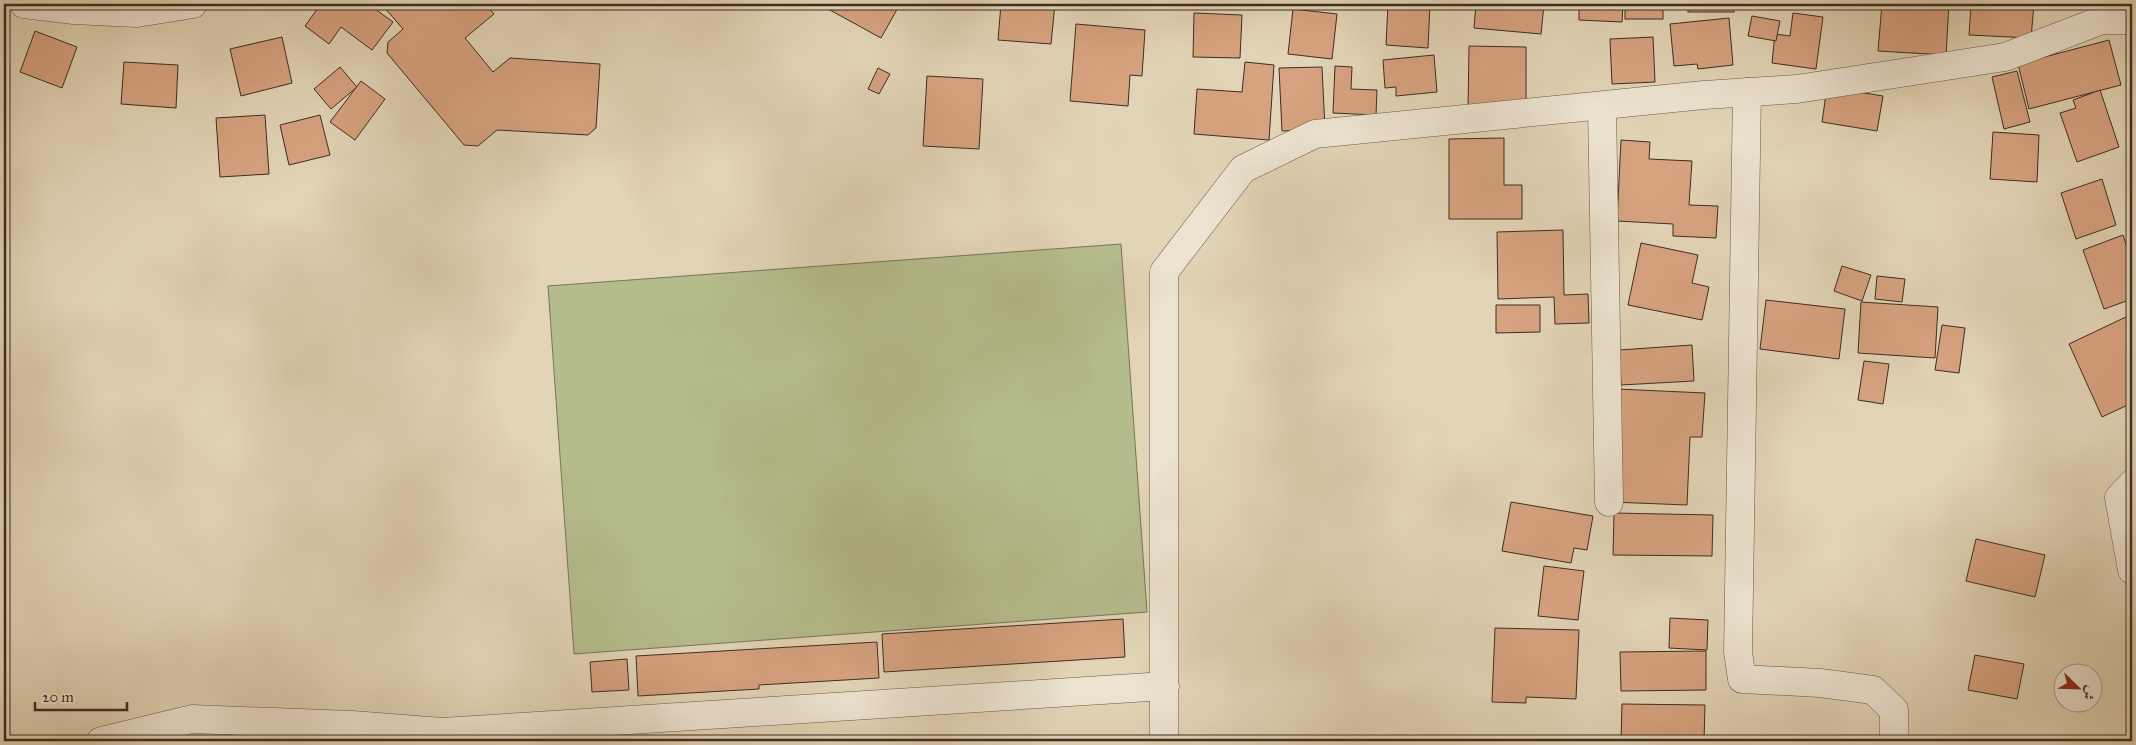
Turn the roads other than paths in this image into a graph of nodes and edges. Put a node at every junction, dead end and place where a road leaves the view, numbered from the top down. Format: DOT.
graph roads {
  1 [pos="24,4"];
  2 [pos="193,4"];
  3 [pos="2132,20"];
  4 [pos="1747,92"];
  5 [pos="1602,107"];
  6 [pos="2132,484"];
  7 [pos="1608,502"];
  8 [pos="2132,570"];
  9 [pos="1165,686"];
  10 [pos="101,741"];
  11 [pos="1164,741"];
  12 [pos="1894,741"];
  1 -- 2 [label="street"];
  3 -- 4 [label="street"];
  4 -- 5 [label="street"];
  4 -- 12 [label="street"];
  5 -- 7 [label="street"];
  5 -- 9 [label="street"];
  6 -- 8 [label="street"];
  9 -- 10 [label="street"];
  9 -- 11 [label="street"];
}
